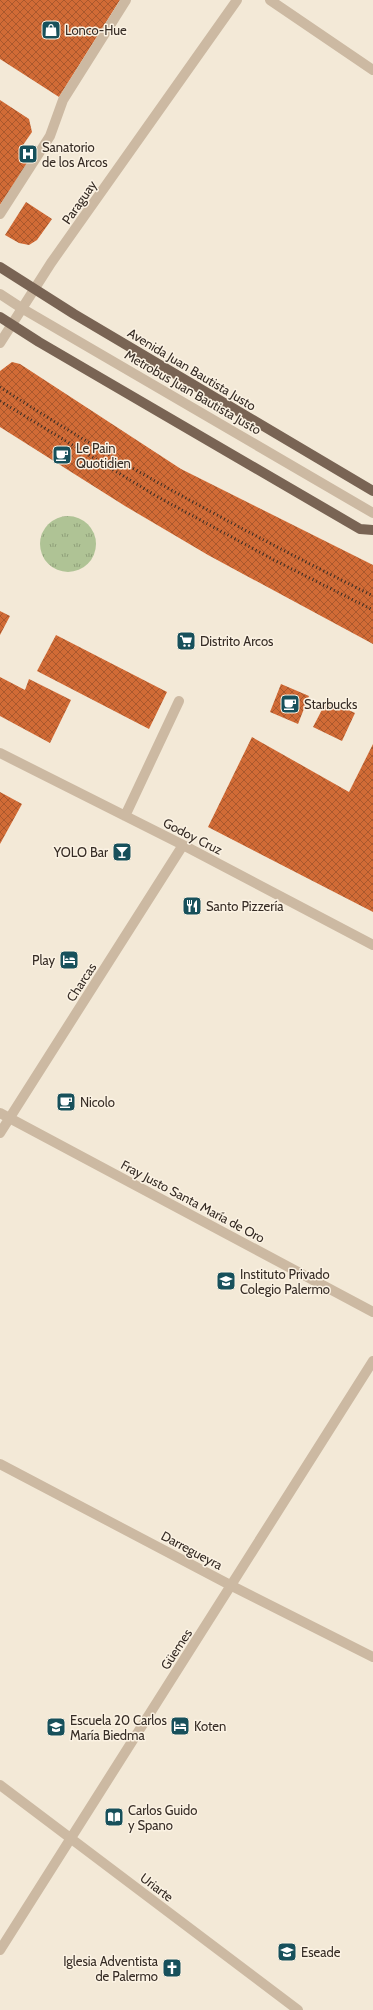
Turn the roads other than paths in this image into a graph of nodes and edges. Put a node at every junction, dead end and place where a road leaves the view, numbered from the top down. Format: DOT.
graph roads {
  1 [pos="126,0"];
  2 [pos="237,0"];
  3 [pos="270,0"];
  4 [pos="373,70"];
  5 [pos="0,214"];
  6 [pos="0,267"];
  7 [pos="35,289"];
  8 [pos="0,294"];
  9 [pos="22,309"];
  10 [pos="0,317"];
  11 [pos="12,324"];
  12 [pos="0,343"];
  13 [pos="373,491"];
  14 [pos="373,513"];
  15 [pos="373,530"];
  16 [pos="179,701"];
  17 [pos="0,753"];
  18 [pos="125,816"];
  19 [pos="183,845"];
  20 [pos="373,945"];
  21 [pos="0,1113"];
  22 [pos="9,1118"];
  23 [pos="0,1133"];
  24 [pos="373,1312"];
  25 [pos="373,1361"];
  26 [pos="0,1464"];
  27 [pos="232,1586"];
  28 [pos="373,1657"];
  29 [pos="0,1784"];
  30 [pos="71,1837"];
  31 [pos="0,1950"];
  32 [pos="298,2010"];
  1 -- 5 [label="street"];
  2 -- 7 [label="street, Paraguay"];
  3 -- 4 [label="street"];
  6 -- 7 [label="main road, Avenida Juan Bautista Justo"];
  7 -- 9 [label="street, Paraguay"];
  7 -- 13 [label="main road, Avenida Juan Bautista Justo"];
  8 -- 9 [label="street, Metrobus Juan Bautista Justo"];
  9 -- 11 [label="street, Paraguay"];
  9 -- 14 [label="street, Metrobus Juan Bautista Justo"];
  10 -- 11 [label="main road"];
  11 -- 12 [label="street, Paraguay"];
  11 -- 15 [label="main road"];
  16 -- 18 [label="street"];
  17 -- 18 [label="street, Godoy Cruz"];
  18 -- 19 [label="street, Godoy Cruz"];
  19 -- 20 [label="street, Godoy Cruz"];
  19 -- 22 [label="street, Charcas"];
  21 -- 22 [label="street, Fray Justo Santa María de Oro"];
  22 -- 23 [label="street, Charcas"];
  22 -- 24 [label="street, Fray Justo Santa María de Oro"];
  25 -- 27 [label="street, Güemes"];
  26 -- 27 [label="street, Darregueyra"];
  27 -- 28 [label="street, Darregueyra"];
  27 -- 30 [label="street, Güemes"];
  29 -- 30 [label="street, Uriarte"];
  30 -- 31 [label="street, Güemes"];
  30 -- 32 [label="street, Uriarte"];
}
